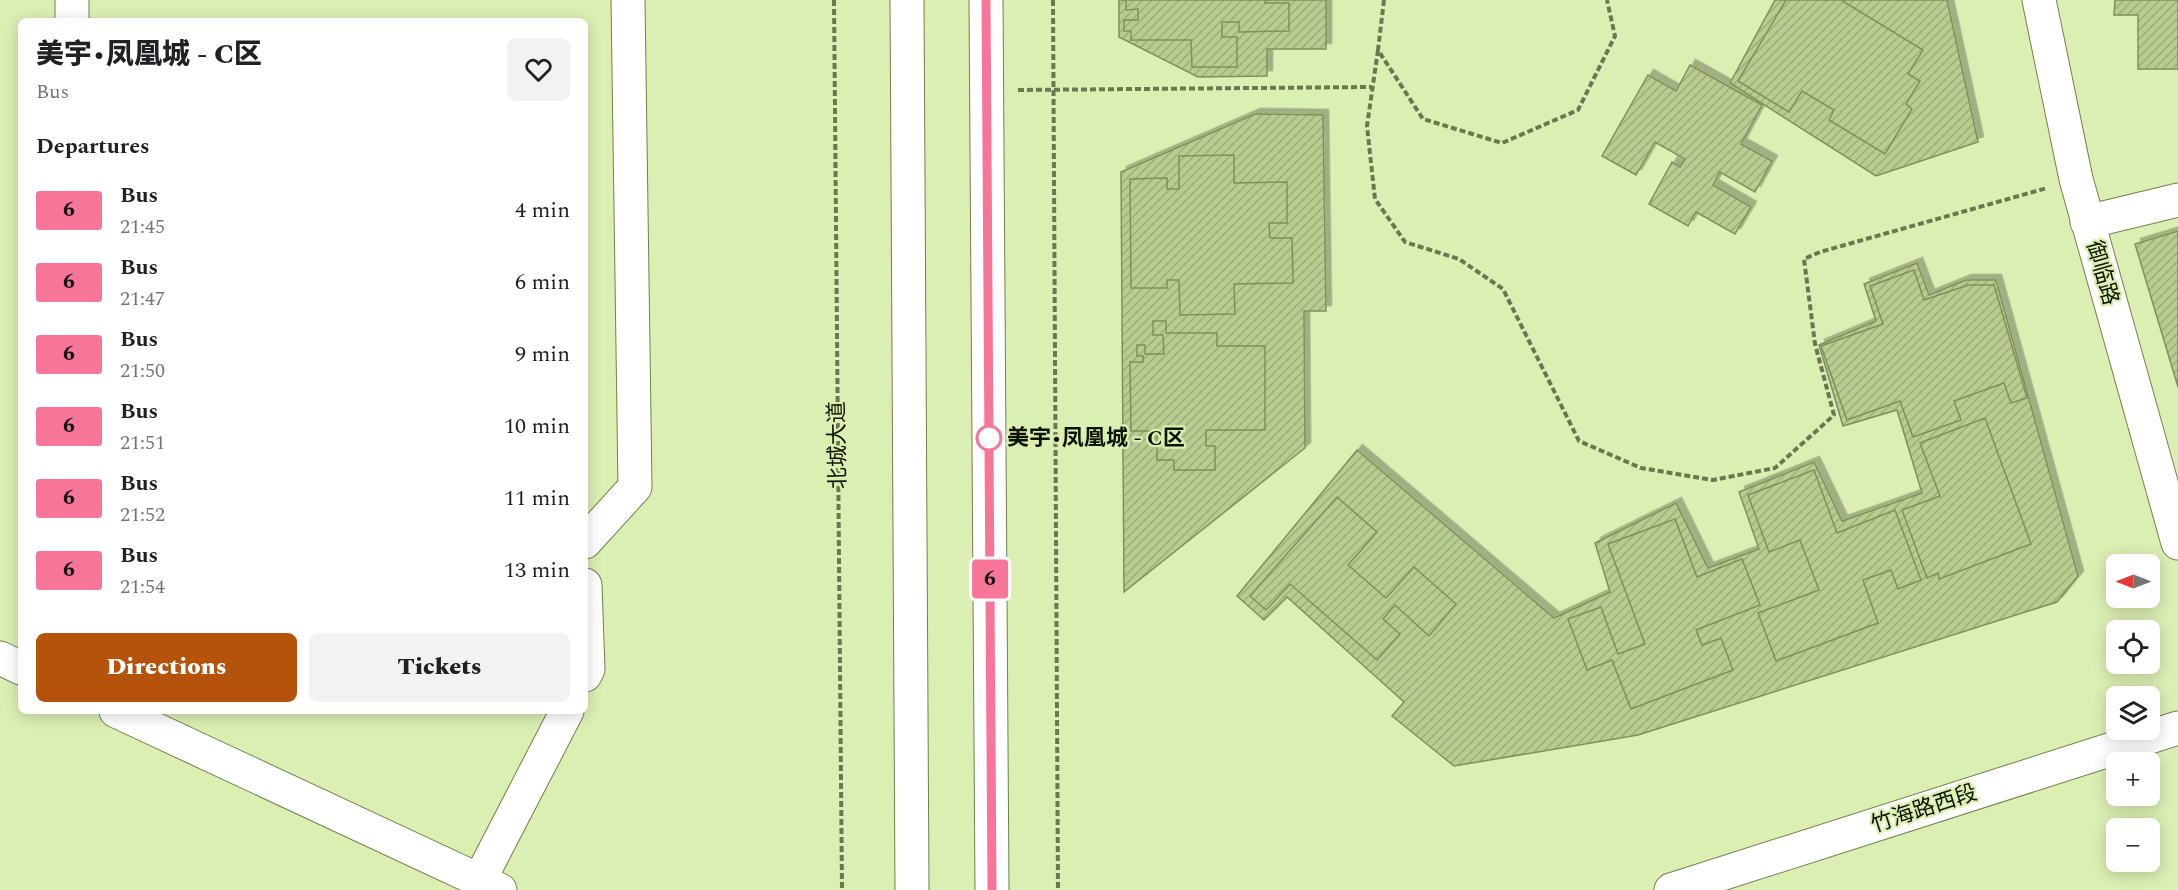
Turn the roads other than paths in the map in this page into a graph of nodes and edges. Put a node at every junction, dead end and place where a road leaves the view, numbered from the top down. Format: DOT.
graph roads {
  1 [pos="72,0"];
  2 [pos="628,0"];
  3 [pos="907,0"];
  4 [pos="986,0"];
  5 [pos="2039,0"];
  6 [pos="72,18"];
  7 [pos="2178,200"];
  8 [pos="2087,222"];
  9 [pos="2170,482"];
  10 [pos="588,539"];
  11 [pos="2178,543"];
  12 [pos="0,658"];
  13 [pos="18,667"];
  14 [pos="122,714"];
  15 [pos="566,714"];
  16 [pos="2178,728"];
  17 [pos="489,885"];
  18 [pos="912,890"];
  19 [pos="992,890"];
  20 [pos="1671,890"];
  1 -- 6 [label="main road"];
  2 -- 10 [label="main road"];
  3 -- 18 [label="main road"];
  4 -- 19 [label="main road"];
  5 -- 8 [label="main road, 御临路"];
  7 -- 8 [label="main road"];
  8 -- 9 [label="main road, 御临路"];
  9 -- 11 [label="main road, 御临路"];
  12 -- 13 [label="main road"];
  14 -- 17 [label="main road"];
  15 -- 17 [label="main road"];
  16 -- 20 [label="main road, 竹海路西段"];
}
